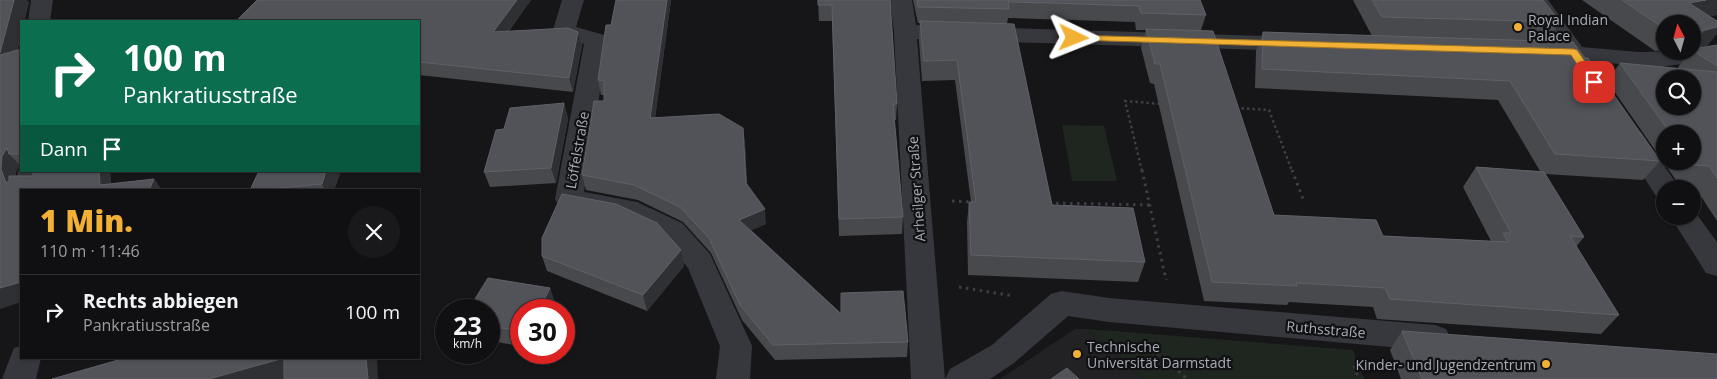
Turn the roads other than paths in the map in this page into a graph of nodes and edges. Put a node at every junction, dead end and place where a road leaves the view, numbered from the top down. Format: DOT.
graph roads {
  1 [pos="42,0"];
  2 [pos="573,0"];
  3 [pos="900,0"];
  4 [pos="1537,0"];
  5 [pos="39,20"];
  6 [pos="905,32"];
  7 [pos="1318,45"];
  8 [pos="1525,51"];
  9 [pos="1574,52"];
  10 [pos="1717,52"];
  11 [pos="1596,84"];
  12 [pos="1617,116"];
  13 [pos="31,172"];
  14 [pos="1660,180"];
  15 [pos="31,189"];
  16 [pos="1690,225"];
  17 [pos="1717,265"];
  18 [pos="1460,340"];
  19 [pos="25,359"];
  20 [pos="19,379"];
  21 [pos="733,379"];
  22 [pos="928,379"];
  23 [pos="962,379"];
  1 -- 5 [label="street"];
  2 -- 21 [label="street, Löffelstraße"];
  3 -- 6 [label="street, Arheilger Straße"];
  4 -- 9 [label="street"];
  6 -- 7 [label="street"];
  6 -- 22 [label="street, Arheilger Straße"];
  8 -- 9 [label="street"];
  9 -- 10 [label="street"];
  9 -- 11 [label="street"];
  12 -- 14 [label="street"];
  13 -- 15 [label="street"];
  16 -- 17 [label="street"];
  18 -- 23 [label="street, Ruthsstraße"];
  19 -- 20 [label="street"];
}
